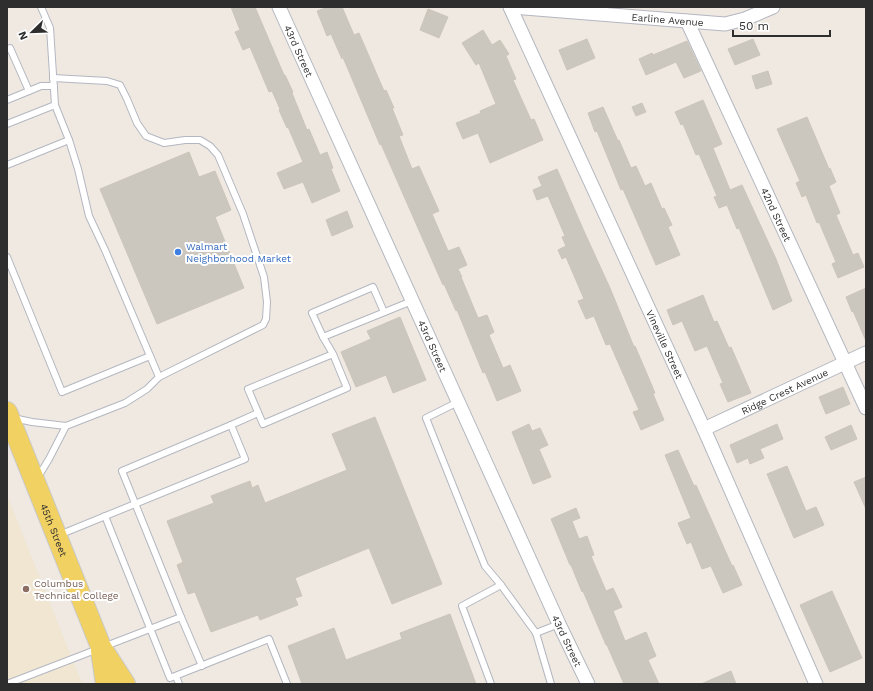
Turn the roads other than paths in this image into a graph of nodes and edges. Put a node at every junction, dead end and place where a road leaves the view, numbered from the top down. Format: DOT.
graph roads {
  1 [pos="41,7"];
  2 [pos="279,7"];
  3 [pos="511,7"];
  4 [pos="773,7"];
  5 [pos="687,21"];
  6 [pos="7,49"];
  7 [pos="53,78"];
  8 [pos="54,86"];
  9 [pos="29,91"];
  10 [pos="7,100"];
  11 [pos="55,105"];
  12 [pos="7,124"];
  13 [pos="69,140"];
  14 [pos="7,165"];
  15 [pos="7,258"];
  16 [pos="412,300"];
  17 [pos="384,312"];
  18 [pos="322,337"];
  19 [pos="866,353"];
  20 [pos="332,354"];
  21 [pos="150,356"];
  22 [pos="845,364"];
  23 [pos="159,377"];
  24 [pos="458,402"];
  25 [pos="866,408"];
  26 [pos="258,413"];
  27 [pos="8,414"];
  28 [pos="232,425"];
  29 [pos="66,426"];
  30 [pos="704,429"];
  31 [pos="35,482"];
  32 [pos="136,504"];
  33 [pos="105,516"];
  34 [pos="56,536"];
  35 [pos="501,586"];
  36 [pos="181,617"];
  37 [pos="558,624"];
  38 [pos="150,628"];
  39 [pos="536,633"];
  40 [pos="101,647"];
  41 [pos="202,666"];
  42 [pos="176,676"];
  43 [pos="7,684"];
  44 [pos="106,684"];
  45 [pos="125,684"];
  46 [pos="179,684"];
  47 [pos="287,684"];
  48 [pos="491,684"];
  49 [pos="551,684"];
  50 [pos="588,684"];
  51 [pos="816,684"];
  1 -- 7 [label="lane"];
  2 -- 16 [label="street, 43rd Street"];
  3 -- 5 [label="street, Earline Avenue"];
  3 -- 30 [label="street, Vineville Street"];
  4 -- 5 [label="street, Earline Avenue"];
  5 -- 22 [label="street, 42nd Street"];
  6 -- 9 [label="lane"];
  7 -- 8 [label="lane"];
  7 -- 23 [label="lane"];
  8 -- 9 [label="lane"];
  8 -- 11 [label="lane"];
  9 -- 10 [label="lane"];
  11 -- 12 [label="lane"];
  11 -- 13 [label="lane"];
  13 -- 14 [label="lane"];
  13 -- 21 [label="lane"];
  15 -- 21 [label="lane"];
  16 -- 17 [label="lane"];
  16 -- 24 [label="street, 43rd Street"];
  17 -- 18 [label="lane"];
  17 -- 18 [label="lane"];
  18 -- 20 [label="lane"];
  19 -- 22 [label="street, Ridge Crest Avenue"];
  20 -- 26 [label="lane"];
  20 -- 26 [label="lane"];
  21 -- 23 [label="lane"];
  22 -- 25 [label="street, 42nd Street"];
  22 -- 30 [label="street, Ridge Crest Avenue"];
  23 -- 29 [label="lane"];
  24 -- 35 [label="lane"];
  24 -- 37 [label="street, 43rd Street"];
  26 -- 28 [label="lane"];
  27 -- 29 [label="lane"];
  27 -- 31 [label="main road, 45th Street"];
  28 -- 32 [label="lane"];
  28 -- 32 [label="lane"];
  29 -- 31 [label="lane"];
  30 -- 51 [label="street, Vineville Street"];
  31 -- 34 [label="main road, 45th Street"];
  32 -- 33 [label="lane"];
  32 -- 36 [label="lane"];
  33 -- 34 [label="lane"];
  33 -- 38 [label="lane"];
  34 -- 40 [label="main road, 45th Street"];
  35 -- 39 [label="lane"];
  35 -- 48 [label="lane"];
  36 -- 38 [label="lane"];
  36 -- 41 [label="lane"];
  37 -- 39 [label="lane"];
  37 -- 50 [label="street, 43rd Street"];
  38 -- 40 [label="lane"];
  38 -- 42 [label="lane"];
  39 -- 49 [label="lane"];
  40 -- 43 [label="lane"];
  40 -- 44 [label="main road, 45th Street"];
  40 -- 45 [label="main road, 45th Street"];
  41 -- 42 [label="lane"];
  41 -- 47 [label="lane"];
  42 -- 46 [label="lane"];
}
